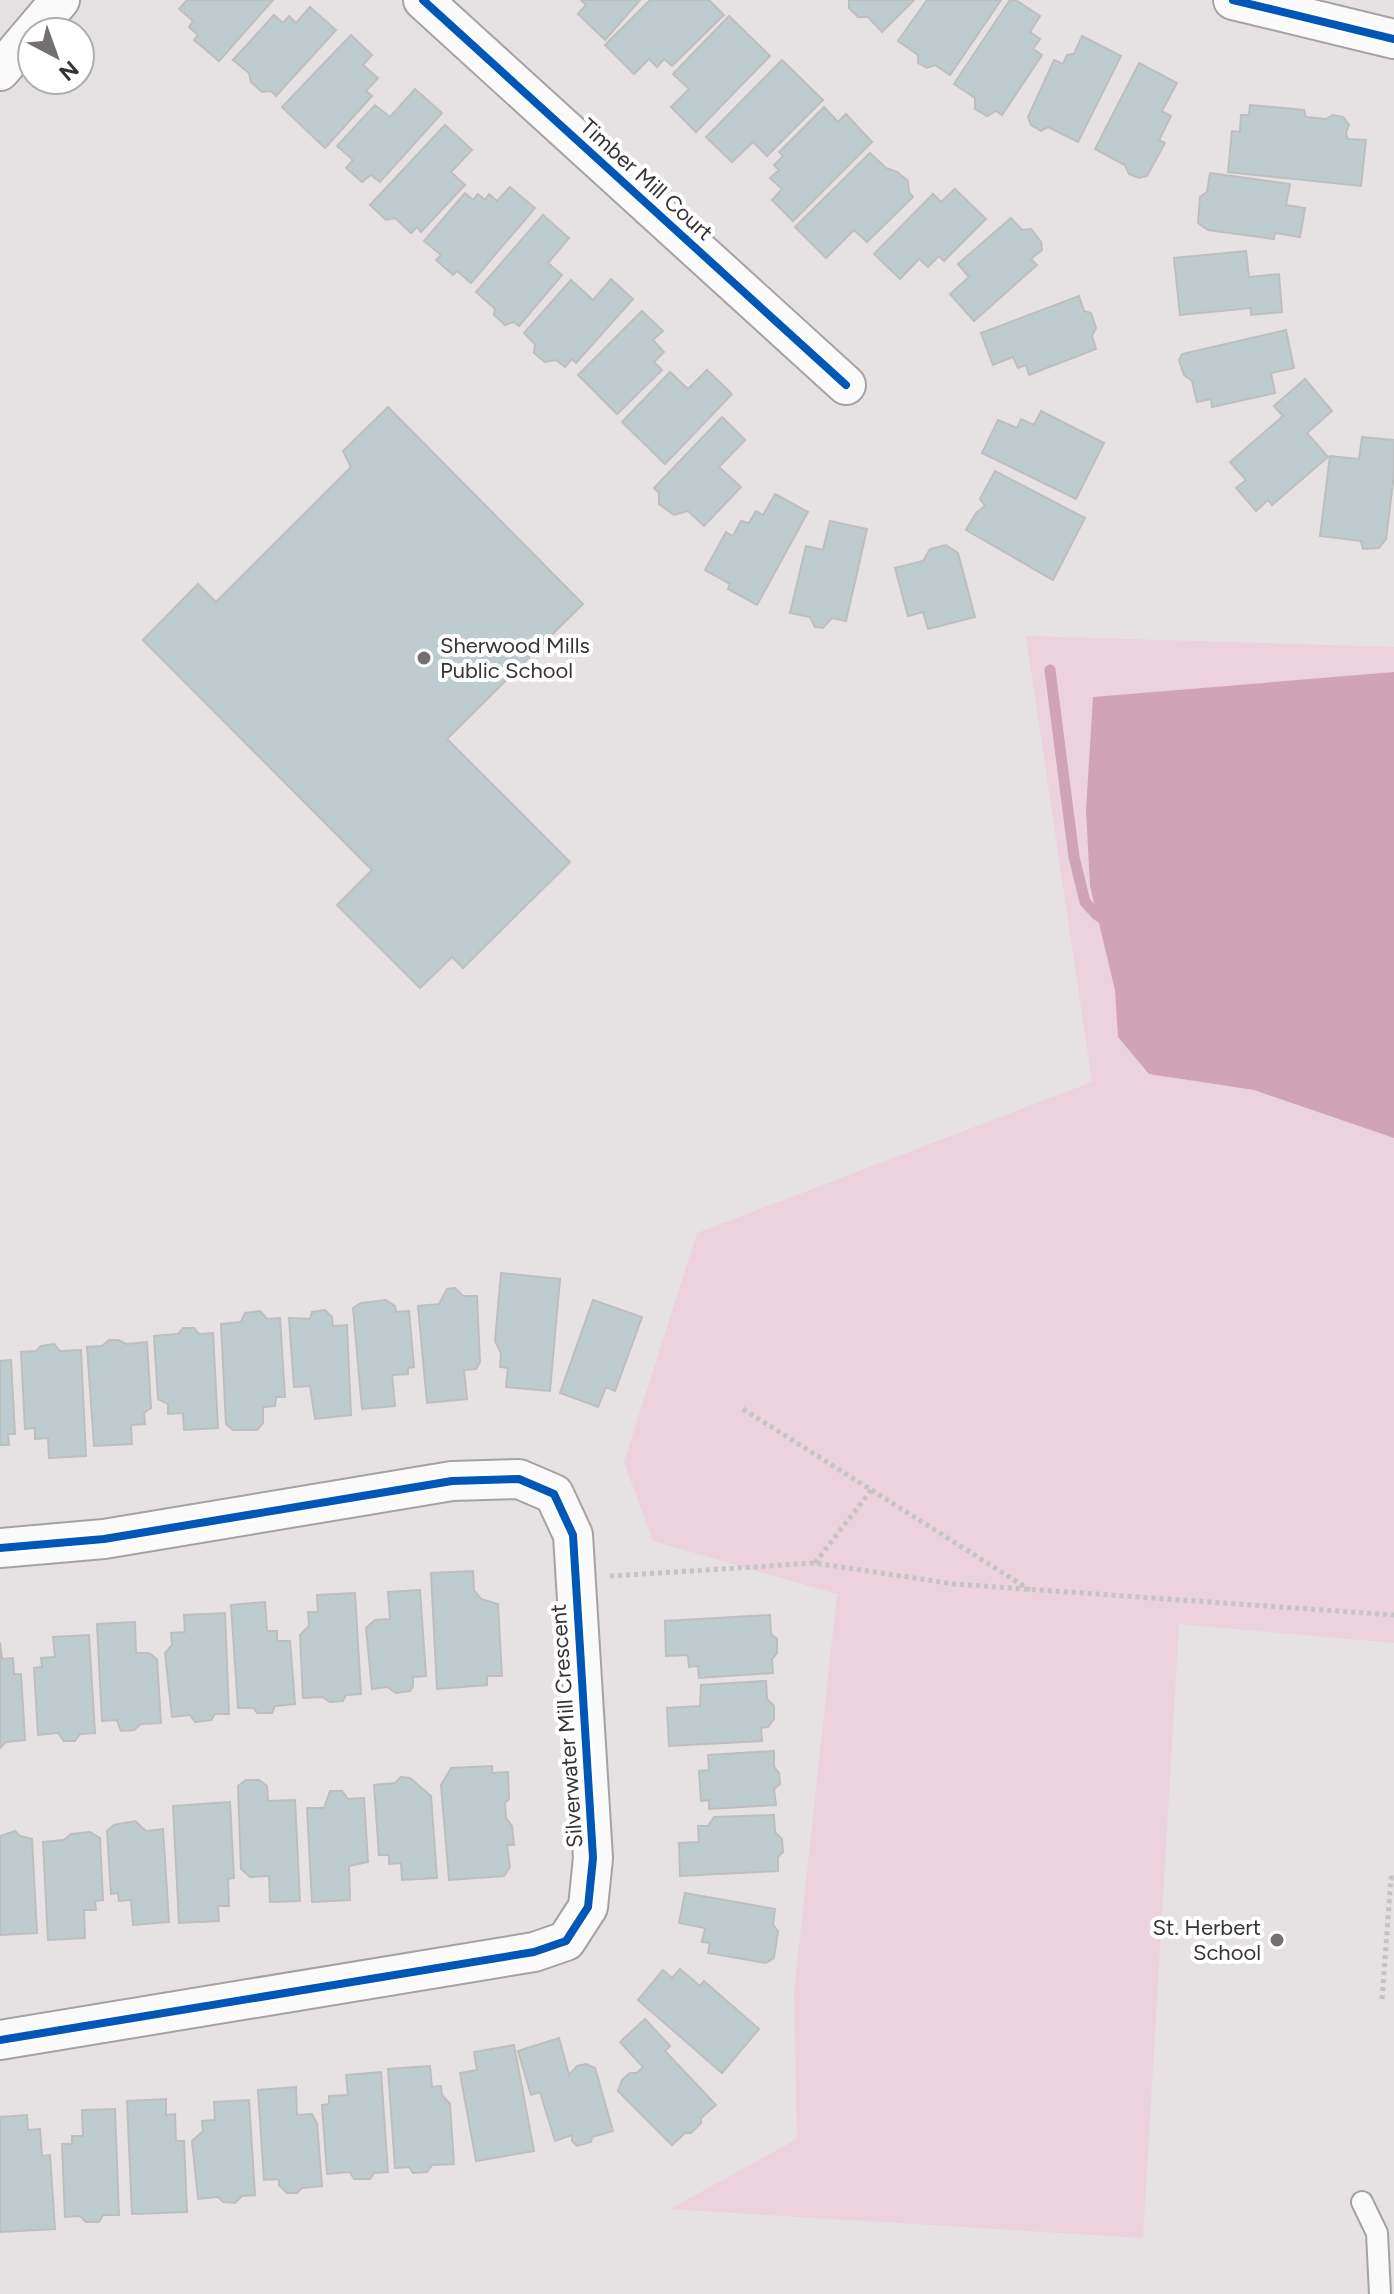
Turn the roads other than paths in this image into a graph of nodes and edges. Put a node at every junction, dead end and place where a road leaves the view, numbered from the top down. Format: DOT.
graph roads {
  1 [pos="60,0"];
  2 [pos="423,0"];
  3 [pos="1233,0"];
  4 [pos="1394,39"];
  5 [pos="0,71"];
  6 [pos="846,385"];
  7 [pos="0,1548"];
  8 [pos="0,2040"];
  9 [pos="1362,2202"];
  10 [pos="1380,2294"];
  1 -- 5 [label="street"];
  2 -- 6 [label="street, Timber Mill Court"];
  3 -- 4 [label="street"];
  7 -- 8 [label="street, Silverwater Mill Crescent"];
  9 -- 10 [label="lane"];
}
